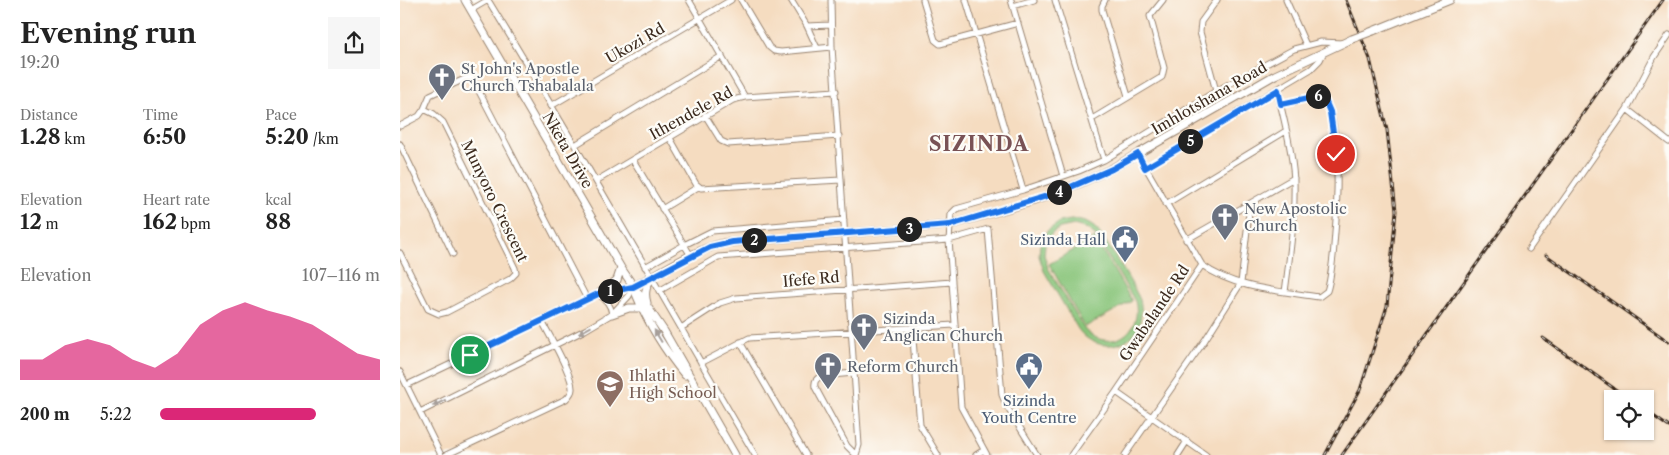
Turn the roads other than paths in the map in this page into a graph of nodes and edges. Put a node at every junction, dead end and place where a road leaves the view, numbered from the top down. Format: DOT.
graph roads {
  1 [pos="465,0"];
  2 [pos="488,0"];
  3 [pos="689,0"];
  4 [pos="731,0"];
  5 [pos="741,0"];
  6 [pos="791,0"];
  7 [pos="830,0"];
  8 [pos="923,0"];
  9 [pos="966,0"];
  10 [pos="1034,0"];
  11 [pos="1055,0"];
  12 [pos="1105,0"];
  13 [pos="1163,0"];
  14 [pos="1217,0"];
  15 [pos="1286,0"];
  16 [pos="1450,0"];
  17 [pos="1012,3"];
  18 [pos="471,10"];
  19 [pos="700,19"];
  20 [pos="1018,23"];
  21 [pos="807,26"];
  22 [pos="831,26"];
  23 [pos="977,35"];
  24 [pos="1669,35"];
  25 [pos="1343,43"];
  26 [pos="1306,45"];
  27 [pos="832,46"];
  28 [pos="817,48"];
  29 [pos="1324,52"];
  30 [pos="722,56"];
  31 [pos="1278,90"];
  32 [pos="836,91"];
  33 [pos="1216,91"];
  34 [pos="1128,96"];
  35 [pos="745,97"];
  36 [pos="1281,104"];
  37 [pos="552,106"];
  38 [pos="424,109"];
  39 [pos="1627,109"];
  40 [pos="705,116"];
  41 [pos="1092,119"];
  42 [pos="400,126"];
  43 [pos="1286,131"];
  44 [pos="839,136"];
  45 [pos="670,138"];
  46 [pos="1669,142"];
  47 [pos="400,144"];
  48 [pos="575,145"];
  49 [pos="1138,154"];
  50 [pos="633,160"];
  51 [pos="1104,160"];
  52 [pos="1145,168"];
  53 [pos="1063,176"];
  54 [pos="1294,178"];
  55 [pos="841,180"];
  56 [pos="596,182"];
  57 [pos="698,186"];
  58 [pos="1023,190"];
  59 [pos="1166,204"];
  60 [pos="1250,204"];
  61 [pos="662,209"];
  62 [pos="844,220"];
  63 [pos="950,225"];
  64 [pos="845,234"];
  65 [pos="949,240"];
  66 [pos="1186,240"];
  67 [pos="684,245"];
  68 [pos="846,248"];
  69 [pos="1529,249"];
  70 [pos="400,253"];
  71 [pos="453,254"];
  72 [pos="691,256"];
  73 [pos="1202,265"];
  74 [pos="645,267"];
  75 [pos="621,268"];
  76 [pos="651,278"];
  77 [pos="952,282"];
  78 [pos="1241,283"];
  79 [pos="633,287"];
  80 [pos="849,289"];
  81 [pos="659,291"];
  82 [pos="1285,292"];
  83 [pos="598,294"];
  84 [pos="587,299"];
  85 [pos="645,307"];
  86 [pos="612,314"];
  87 [pos="542,321"];
  88 [pos="954,325"];
  89 [pos="912,327"];
  90 [pos="681,328"];
  91 [pos="852,332"];
  92 [pos="740,342"];
  93 [pos="554,346"];
  94 [pos="701,362"];
  95 [pos="400,372"];
  96 [pos="854,373"];
  97 [pos="407,385"];
  98 [pos="1116,392"];
  99 [pos="420,412"];
  100 [pos="1152,417"];
  101 [pos="1187,441"];
  102 [pos="985,453"];
  103 [pos="855,454"];
  104 [pos="442,455"];
  105 [pos="446,455"];
  106 [pos="735,455"];
  107 [pos="755,455"];
  108 [pos="806,455"];
  109 [pos="938,455"];
  110 [pos="976,455"];
  111 [pos="1037,455"];
  112 [pos="1071,455"];
  113 [pos="1125,455"];
  114 [pos="1178,455"];
  115 [pos="1206,455"];
  1 -- 18 [label="street, Nketa Drive"];
  2 -- 18 [label="street"];
  2 -- 37 [label="street"];
  3 -- 19 [label="street"];
  4 -- 19 [label="street, Ukozi Rd"];
  5 -- 28 [label="street"];
  6 -- 21 [label="street"];
  7 -- 22 [label="street"];
  8 -- 23 [label="street"];
  9 -- 23 [label="street"];
  10 -- 17 [label="street"];
  11 -- 41 [label="street"];
  12 -- 34 [label="street"];
  13 -- 34 [label="street"];
  14 -- 33 [label="street"];
  15 -- 26 [label="street"];
  16 -- 25 [label="street, Imhlotshana Road, bridge"];
  17 -- 20 [label="street"];
  18 -- 75 [label="street, Nketa Drive"];
  19 -- 30 [label="street"];
  19 -- 37 [label="street, Ukozi Rd"];
  20 -- 23 [label="street"];
  20 -- 53 [label="street"];
  21 -- 22 [label="street"];
  21 -- 28 [label="street"];
  22 -- 27 [label="street"];
  23 -- 58 [label="street"];
  24 -- 39 [label="street"];
  25 -- 26 [label="street"];
  25 -- 29 [label="street, Imhlotshana Road"];
  26 -- 33 [label="street"];
  27 -- 28 [label="street"];
  27 -- 32 [label="street"];
  29 -- 31 [label="street"];
  29 -- 49 [label="street, Imhlotshana Road"];
  30 -- 35 [label="street"];
  30 -- 48 [label="street"];
  31 -- 36 [label="street"];
  31 -- 52 [label="street"];
  32 -- 35 [label="street, Ithendele Rd"];
  32 -- 44 [label="street"];
  33 -- 51 [label="street"];
  34 -- 41 [label="street"];
  35 -- 40 [label="street, Ithendele Rd"];
  36 -- 43 [label="street"];
  36 -- 82 [label="street"];
  37 -- 48 [label="street"];
  38 -- 42 [label="street"];
  38 -- 70 [label="street, Munyoro Crescent"];
  38 -- 84 [label="street"];
  39 -- 46 [label="street"];
  39 -- 69 [label="street"];
  40 -- 44 [label="street"];
  40 -- 45 [label="street, Ithendele Rd"];
  41 -- 51 [label="street"];
  43 -- 54 [label="street"];
  43 -- 59 [label="street"];
  44 -- 55 [label="street"];
  45 -- 50 [label="street, Ithendele Rd"];
  45 -- 57 [label="street"];
  47 -- 71 [label="street"];
  48 -- 56 [label="street"];
  49 -- 52 [label="street, Gwabalande Rd"];
  49 -- 63 [label="street, Imhlotshana Road"];
  50 -- 56 [label="street, Ithendele Rd"];
  50 -- 61 [label="street"];
  51 -- 53 [label="street"];
  52 -- 59 [label="street, Gwabalande Rd"];
  53 -- 58 [label="street"];
  54 -- 60 [label="street"];
  54 -- 82 [label="street"];
  55 -- 57 [label="street"];
  55 -- 62 [label="street"];
  56 -- 74 [label="street"];
  57 -- 61 [label="street"];
  58 -- 63 [label="street"];
  59 -- 66 [label="street, Gwabalande Rd"];
  60 -- 66 [label="street"];
  60 -- 78 [label="street"];
  61 -- 67 [label="street"];
  62 -- 64 [label="street"];
  62 -- 67 [label="street"];
  63 -- 64 [label="street, Imhlotshana Road"];
  63 -- 65 [label="street"];
  64 -- 68 [label="street"];
  64 -- 72 [label="street, Imhlotshana Road"];
  65 -- 68 [label="street"];
  65 -- 77 [label="street"];
  65 -- 111 [label="street"];
  66 -- 73 [label="street, Gwabalande Rd"];
  67 -- 72 [label="street"];
  67 -- 74 [label="street"];
  68 -- 80 [label="street"];
  68 -- 81 [label="street"];
  72 -- 76 [label="street, Imhlotshana Road"];
  73 -- 78 [label="street"];
  73 -- 98 [label="street, Gwabalande Rd"];
  74 -- 76 [label="street"];
  75 -- 79 [label="street, Nketa Drive"];
  75 -- 83 [label="street"];
  76 -- 79 [label="street, Imhlotshana Road"];
  76 -- 81 [label="street"];
  76 -- 85 [label="street"];
  77 -- 80 [label="street, Ifefe Rd"];
  77 -- 88 [label="street"];
  78 -- 82 [label="street"];
  78 -- 100 [label="street"];
  79 -- 83 [label="street"];
  79 -- 85 [label="street, Nketa Drive"];
  79 -- 86 [label="street"];
  80 -- 90 [label="street, Ifefe Rd"];
  80 -- 91 [label="street"];
  81 -- 90 [label="street"];
  83 -- 84 [label="street"];
  83 -- 86 [label="street"];
  84 -- 87 [label="street"];
  85 -- 86 [label="street"];
  85 -- 106 [label="street, Nketa Drive"];
  86 -- 93 [label="street, one-way"];
  87 -- 93 [label="street"];
  87 -- 97 [label="street"];
  88 -- 89 [label="street"];
  88 -- 102 [label="street"];
  89 -- 91 [label="street"];
  89 -- 109 [label="street"];
  90 -- 94 [label="street"];
  91 -- 92 [label="street"];
  91 -- 96 [label="street"];
  92 -- 94 [label="street"];
  92 -- 108 [label="street"];
  93 -- 99 [label="street, one-way"];
  93 -- 105 [label="street"];
  94 -- 107 [label="street"];
  95 -- 97 [label="street"];
  96 -- 103 [label="street"];
  96 -- 103 [label="street"];
  97 -- 99 [label="street"];
  98 -- 100 [label="street"];
  98 -- 112 [label="street, Gwabalande Rd"];
  99 -- 104 [label="street"];
  100 -- 101 [label="street"];
  100 -- 113 [label="street"];
  101 -- 114 [label="street"];
  101 -- 115 [label="street"];
  102 -- 110 [label="street"];
}
